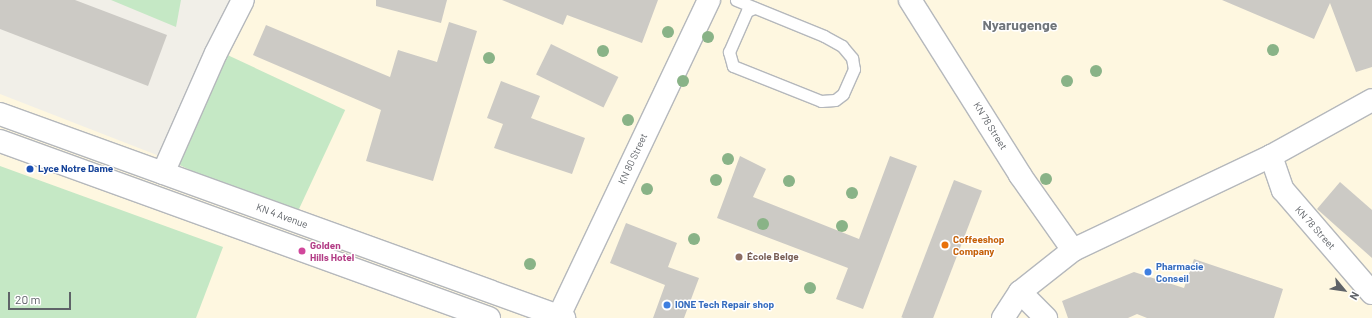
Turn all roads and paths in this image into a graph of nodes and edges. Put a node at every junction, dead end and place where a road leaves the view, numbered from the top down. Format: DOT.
graph roads {
  1 [pos="243,0"];
  2 [pos="708,0"];
  3 [pos="736,0"];
  4 [pos="910,0"];
  5 [pos="754,8"];
  6 [pos="1372,100"];
  7 [pos="0,114"];
  8 [pos="0,141"];
  9 [pos="1270,156"];
  10 [pos="163,173"];
  11 [pos="1073,250"];
  12 [pos="1020,292"];
  13 [pos="1372,293"];
  14 [pos="560,317"];
  15 [pos="489,318"];
  16 [pos="1003,318"];
  17 [pos="1046,318"];
  1 -- 10 [label="street"];
  2 -- 14 [label="street, KN 80 Street"];
  3 -- 5 [label="lane"];
  4 -- 11 [label="street, KN 78 Street"];
  5 -- 5 [label="lane"];
  6 -- 9 [label="street"];
  7 -- 10 [label="street, KN 4 Avenue"];
  8 -- 15 [label="street"];
  9 -- 11 [label="street"];
  9 -- 13 [label="street, KN 78 Street"];
  10 -- 14 [label="street, KN 4 Avenue"];
  11 -- 12 [label="street"];
  12 -- 16 [label="street"];
  12 -- 17 [label="street"];
}
